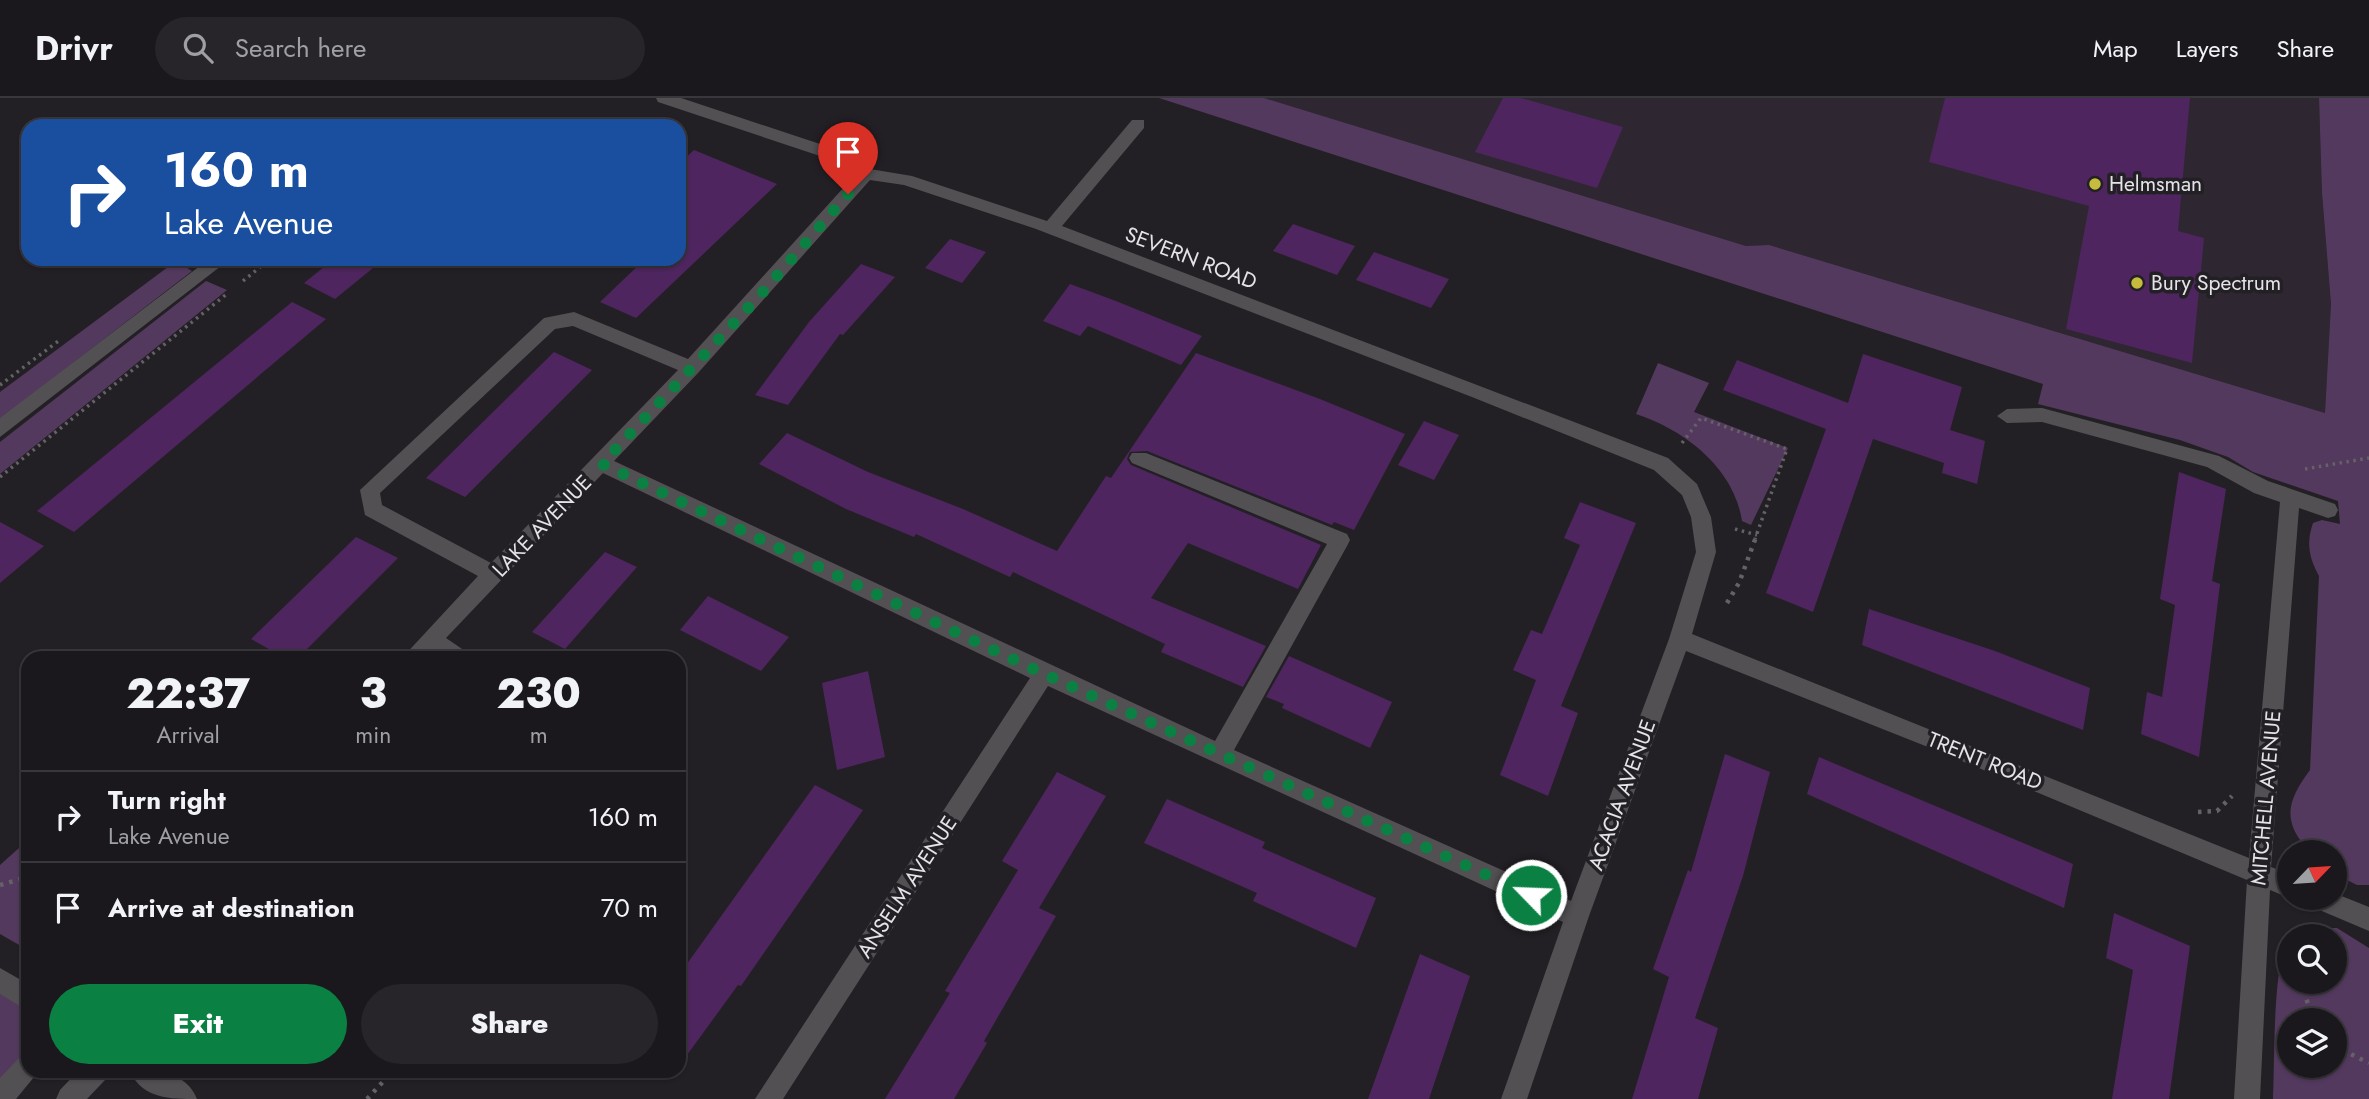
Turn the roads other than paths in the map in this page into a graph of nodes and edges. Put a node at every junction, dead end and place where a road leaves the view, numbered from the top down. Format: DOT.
graph roads {
  1 [pos="664,98"];
  2 [pos="1138,124"];
  3 [pos="866,174"];
  4 [pos="1050,229"];
  5 [pos="212,266"];
  6 [pos="691,368"];
  7 [pos="2007,416"];
  8 [pos="0,429"];
  9 [pos="1139,458"];
  10 [pos="602,464"];
  11 [pos="1690,490"];
  12 [pos="2291,497"];
  13 [pos="2328,510"];
  14 [pos="494,575"];
  15 [pos="430,639"];
  16 [pos="1680,639"];
  17 [pos="419,651"];
  18 [pos="447,651"];
  19 [pos="1044,674"];
  20 [pos="1221,752"];
  21 [pos="2259,874"];
  22 [pos="2277,881"];
  23 [pos="2347,910"];
  24 [pos="1577,916"];
  25 [pos="2369,919"];
  26 [pos="0,980"];
  27 [pos="21,994"];
  28 [pos="21,1074"];
  29 [pos="89,1078"];
  30 [pos="153,1078"];
  31 [pos="0,1097"];
  32 [pos="69,1099"];
  33 [pos="184,1099"];
  34 [pos="768,1099"];
  35 [pos="1514,1099"];
  36 [pos="2247,1099"];
  1 -- 3 [label="street, SEVERN ROAD"];
  2 -- 4 [label="street"];
  3 -- 4 [label="street, SEVERN ROAD"];
  3 -- 6 [label="street, LAKE AVENUE"];
  4 -- 11 [label="street, SEVERN ROAD"];
  5 -- 8 [label="street"];
  6 -- 10 [label="street, LAKE AVENUE"];
  6 -- 14 [label="street"];
  7 -- 12 [label="street"];
  9 -- 20 [label="street"];
  10 -- 14 [label="street, LAKE AVENUE"];
  10 -- 19 [label="street"];
  11 -- 16 [label="street, ACACIA AVENUE"];
  12 -- 13 [label="street"];
  12 -- 21 [label="street, MITCHELL AVENUE"];
  14 -- 15 [label="street, LAKE AVENUE"];
  15 -- 17 [label="street, LAKE AVENUE"];
  15 -- 18 [label="street"];
  16 -- 21 [label="street, TRENT ROAD"];
  16 -- 24 [label="street, ACACIA AVENUE"];
  19 -- 20 [label="street"];
  19 -- 34 [label="street, ANSELM AVENUE"];
  20 -- 24 [label="street"];
  21 -- 22 [label="street, TRENT ROAD"];
  21 -- 36 [label="street, MITCHELL AVENUE"];
  23 -- 25 [label="street"];
  24 -- 35 [label="street, ACACIA AVENUE"];
  26 -- 27 [label="street"];
  28 -- 31 [label="street"];
  29 -- 32 [label="street"];
  30 -- 33 [label="street"];
}
